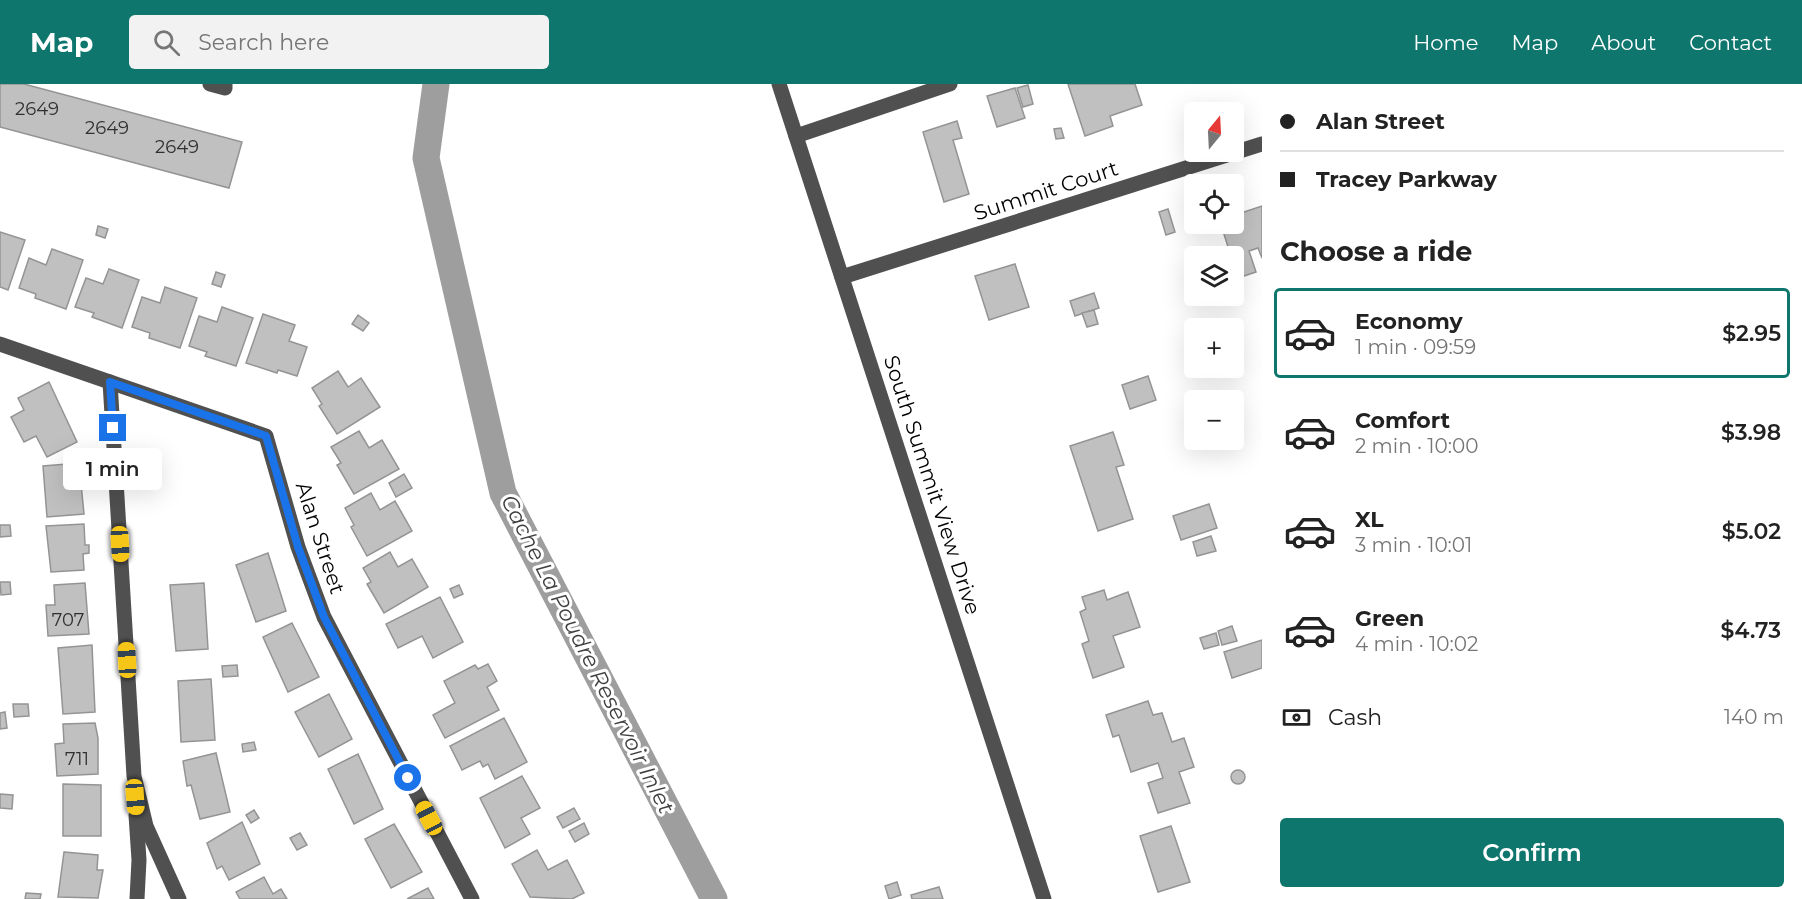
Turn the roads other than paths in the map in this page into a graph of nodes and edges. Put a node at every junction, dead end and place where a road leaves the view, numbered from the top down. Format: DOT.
graph roads {
  1 [pos="210,84"];
  2 [pos="225,84"];
  3 [pos="779,84"];
  4 [pos="950,84"];
  5 [pos="796,136"];
  6 [pos="1262,144"];
  7 [pos="842,278"];
  8 [pos="0,344"];
  9 [pos="110,382"];
  10 [pos="134,776"];
  11 [pos="137,899"];
  12 [pos="179,899"];
  13 [pos="472,899"];
  14 [pos="1044,899"];
  1 -- 2 [label="street"];
  3 -- 5 [label="street, South Summit View Drive"];
  4 -- 5 [label="street"];
  5 -- 7 [label="street, South Summit View Drive"];
  6 -- 7 [label="street, Summit Court"];
  7 -- 14 [label="street, South Summit View Drive"];
  8 -- 9 [label="street, Alan Street"];
  9 -- 10 [label="street"];
  9 -- 13 [label="street, Alan Street"];
  10 -- 11 [label="street"];
  10 -- 12 [label="street"];
}
